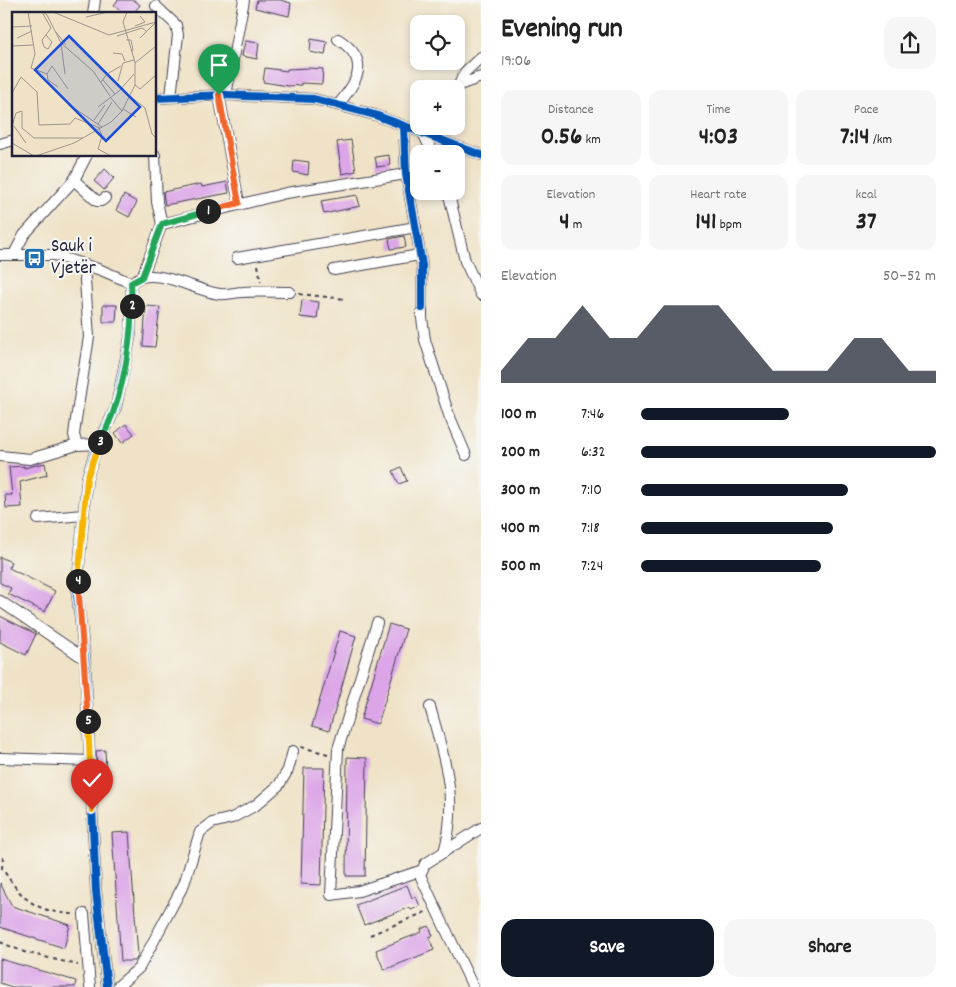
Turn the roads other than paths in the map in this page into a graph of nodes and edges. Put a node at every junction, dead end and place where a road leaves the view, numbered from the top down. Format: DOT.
graph roads {
  1 [pos="244,0"];
  2 [pos="156,6"];
  3 [pos="338,39"];
  4 [pos="481,57"];
  5 [pos="481,76"];
  6 [pos="462,80"];
  7 [pos="465,84"];
  8 [pos="222,95"];
  9 [pos="171,97"];
  10 [pos="156,98"];
  11 [pos="338,106"];
  12 [pos="404,126"];
  13 [pos="410,129"];
  14 [pos="424,135"];
  15 [pos="438,135"];
  16 [pos="437,138"];
  17 [pos="429,145"];
  18 [pos="481,155"];
  19 [pos="86,156"];
  20 [pos="155,156"];
  21 [pos="406,174"];
  22 [pos="74,180"];
  23 [pos="105,198"];
  24 [pos="450,200"];
  25 [pos="239,203"];
  26 [pos="162,224"];
  27 [pos="416,228"];
  28 [pos="14,254"];
  29 [pos="0,255"];
  30 [pos="419,255"];
  31 [pos="237,258"];
  32 [pos="84,266"];
  33 [pos="334,270"];
  34 [pos="142,277"];
  35 [pos="131,283"];
  36 [pos="290,292"];
  37 [pos="481,295"];
  38 [pos="99,444"];
  39 [pos="76,445"];
  40 [pos="466,455"];
  41 [pos="0,456"];
  42 [pos="83,515"];
  43 [pos="38,519"];
  44 [pos="0,601"];
  45 [pos="376,624"];
  46 [pos="85,659"];
  47 [pos="430,707"];
  48 [pos="297,749"];
  49 [pos="0,758"];
  50 [pos="90,761"];
  51 [pos="481,828"];
  52 [pos="444,852"];
  53 [pos="416,873"];
  54 [pos="84,914"];
  55 [pos="90,987"];
  56 [pos="107,987"];
  57 [pos="117,987"];
  58 [pos="473,987"];
  1 -- 8 [label="street"];
  2 -- 9 [label="street"];
  3 -- 11 [label="street"];
  4 -- 6 [label="street"];
  5 -- 7 [label="street"];
  8 -- 9 [label="street"];
  8 -- 11 [label="street"];
  8 -- 25 [label="street"];
  9 -- 10 [label="street"];
  11 -- 12 [label="street"];
  12 -- 13 [label="street"];
  12 -- 21 [label="street"];
  14 -- 16 [label="street"];
  14 -- 17 [label="street"];
  15 -- 16 [label="street"];
  16 -- 18 [label="street"];
  19 -- 22 [label="street"];
  20 -- 26 [label="street"];
  21 -- 25 [label="street"];
  21 -- 27 [label="street"];
  22 -- 23 [label="street"];
  22 -- 28 [label="street"];
  24 -- 37 [label="street"];
  25 -- 26 [label="street"];
  26 -- 34 [label="street"];
  27 -- 30 [label="street"];
  27 -- 31 [label="street"];
  28 -- 29 [label="street"];
  28 -- 32 [label="street"];
  30 -- 33 [label="street"];
  30 -- 40 [label="street"];
  32 -- 35 [label="street"];
  32 -- 39 [label="street"];
  34 -- 35 [label="street"];
  34 -- 36 [label="street"];
  35 -- 38 [label="street"];
  38 -- 39 [label="street"];
  38 -- 42 [label="street"];
  39 -- 41 [label="street"];
  42 -- 43 [label="street"];
  42 -- 46 [label="street"];
  44 -- 46 [label="street"];
  45 -- 53 [label="street"];
  46 -- 50 [label="street"];
  47 -- 52 [label="street"];
  48 -- 57 [label="street"];
  49 -- 50 [label="street"];
  50 -- 56 [label="street"];
  51 -- 52 [label="street"];
  52 -- 53 [label="street"];
  53 -- 58 [label="street"];
  54 -- 55 [label="street"];
}
